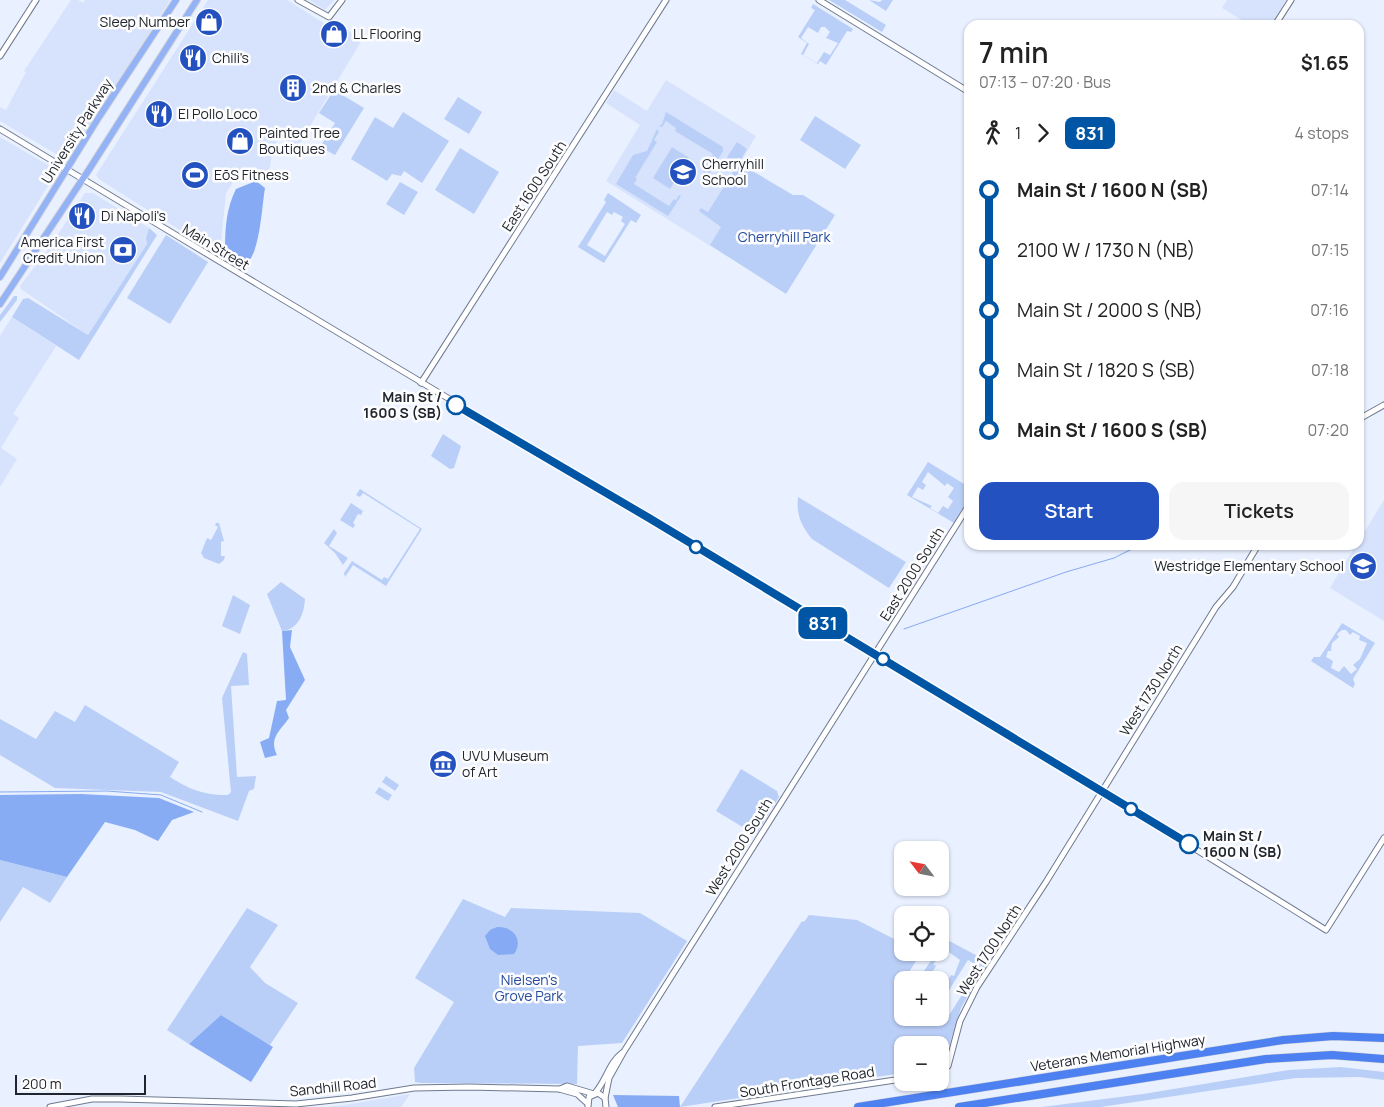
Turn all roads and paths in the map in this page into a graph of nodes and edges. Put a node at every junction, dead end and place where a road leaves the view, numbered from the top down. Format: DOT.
graph roads {
  1 [pos="36,0"];
  2 [pos="176,0"];
  3 [pos="196,0"];
  4 [pos="298,0"];
  5 [pos="342,0"];
  6 [pos="666,0"];
  7 [pos="819,0"];
  8 [pos="1291,0"];
  9 [pos="1278,20"];
  10 [pos="0,56"];
  11 [pos="964,89"];
  12 [pos="0,129"];
  13 [pos="67,170"];
  14 [pos="83,179"];
  15 [pos="0,277"];
  16 [pos="0,304"];
  17 [pos="421,384"];
  18 [pos="1384,405"];
  19 [pos="1364,416"];
  20 [pos="964,513"];
  21 [pos="1255,550"];
  22 [pos="875,654"];
  23 [pos="1101,791"];
  24 [pos="1384,838"];
  25 [pos="1067,849"];
  26 [pos="1384,1038"];
  27 [pos="622,1053"];
  28 [pos="949,1058"];
  29 [pos="1384,1059"];
  30 [pos="894,1080"];
  31 [pos="559,1089"];
  32 [pos="594,1094"];
  33 [pos="606,1099"];
  34 [pos="587,1106"];
  35 [pos="50,1107"];
  36 [pos="606,1107"];
  37 [pos="612,1107"];
  38 [pos="715,1107"];
  39 [pos="858,1107"];
  40 [pos="959,1107"];
  1 -- 10 [label="street"];
  2 -- 13 [label="main road, University Parkway"];
  3 -- 14 [label="main road"];
  4 -- 5 [label="street"];
  6 -- 17 [label="street, East 1600 South"];
  7 -- 11 [label="street"];
  8 -- 9 [label="street"];
  12 -- 13 [label="street, Main Street"];
  13 -- 14 [label="street, Main Street"];
  13 -- 15 [label="main road, University Parkway"];
  14 -- 16 [label="main road"];
  14 -- 17 [label="street, Main Street"];
  17 -- 22 [label="street, Main Street"];
  18 -- 19 [label="street"];
  20 -- 22 [label="street, East 2000 South"];
  21 -- 23 [label="street, West 1730 North"];
  22 -- 23 [label="street, Main Street"];
  22 -- 27 [label="street, West 2000 South"];
  23 -- 24 [label="street, Main Street"];
  23 -- 25 [label="street, West 1730 North"];
  25 -- 28 [label="street, West 1700 North"];
  26 -- 39 [label="highway, Veterans Memorial Highway"];
  27 -- 32 [label="street, West 2000 South"];
  27 -- 33 [label="street, West 2000 South"];
  29 -- 40 [label="highway, Veterans Memorial Highway"];
  30 -- 38 [label="street, South Frontage Road"];
  31 -- 32 [label="street, Sandhill Road"];
  31 -- 34 [label="street, Sandhill Road"];
  31 -- 35 [label="street, Sandhill Road"];
  32 -- 33 [label="street, Sandhill Road"];
  32 -- 34 [label="street, West 2000 South"];
  33 -- 36 [label="street, West 2000 South"];
  33 -- 37 [label="street"];
}
